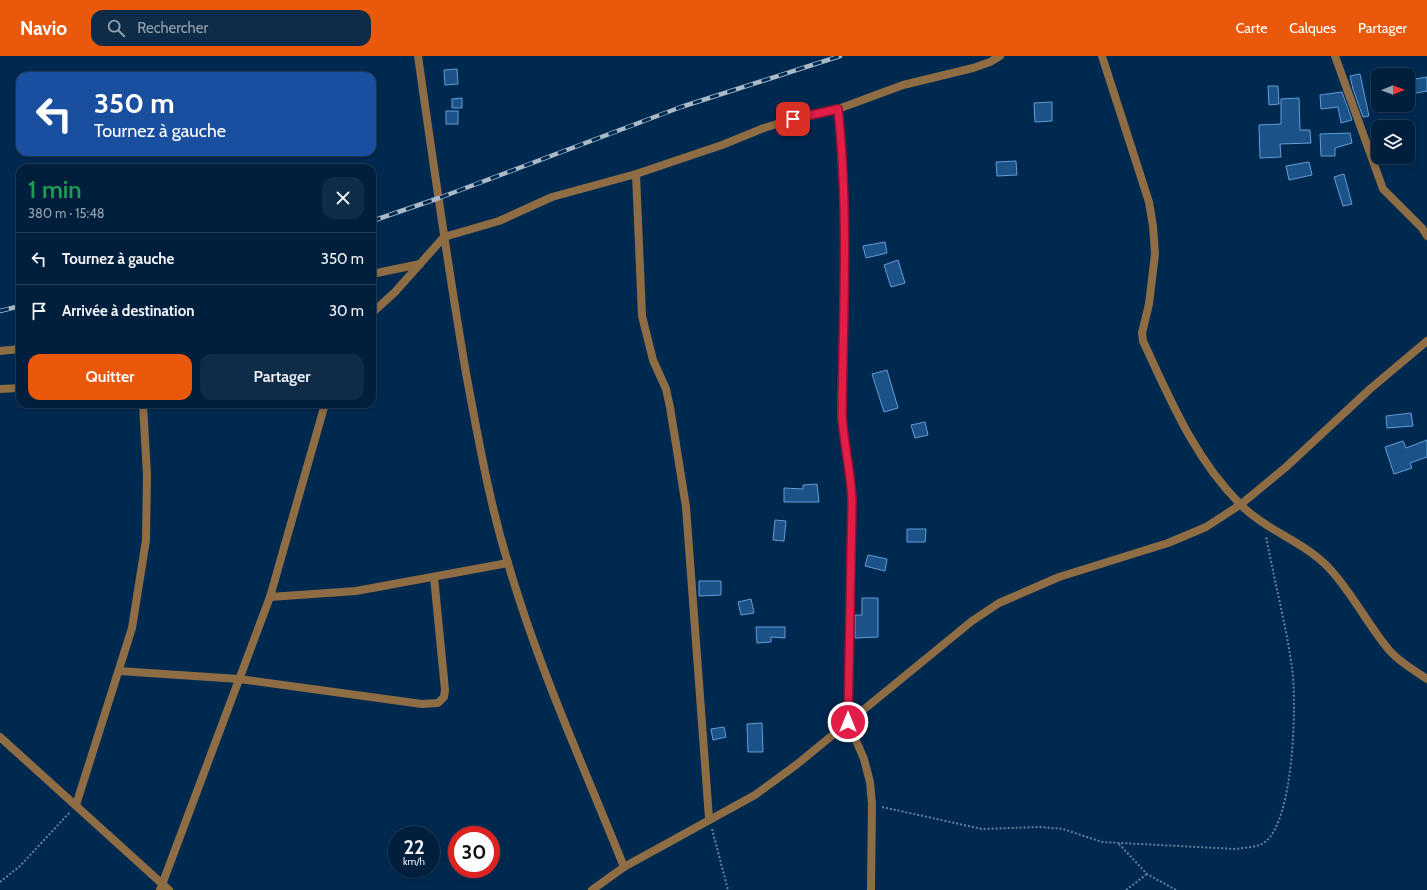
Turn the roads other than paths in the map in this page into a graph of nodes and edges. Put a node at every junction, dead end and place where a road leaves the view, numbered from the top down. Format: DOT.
graph roads {
  1 [pos="418,56"];
  2 [pos="1000,56"];
  3 [pos="1102,56"];
  4 [pos="1335,56"];
  5 [pos="838,109"];
  6 [pos="636,174"];
  7 [pos="1427,236"];
  8 [pos="444,237"];
  9 [pos="420,264"];
  10 [pos="376,273"];
  11 [pos="376,309"];
  12 [pos="1427,340"];
  13 [pos="16,349"];
  14 [pos="0,351"];
  15 [pos="16,388"];
  16 [pos="0,390"];
  17 [pos="143,408"];
  18 [pos="324,408"];
  19 [pos="1240,505"];
  20 [pos="508,564"];
  21 [pos="434,577"];
  22 [pos="270,597"];
  23 [pos="119,671"];
  24 [pos="239,679"];
  25 [pos="1427,679"];
  26 [pos="848,722"];
  27 [pos="0,737"];
  28 [pos="76,805"];
  29 [pos="709,818"];
  30 [pos="624,867"];
  31 [pos="161,887"];
  32 [pos="169,890"];
  33 [pos="592,890"];
  34 [pos="871,890"];
  1 -- 8 [label="street"];
  2 -- 5 [label="street"];
  3 -- 19 [label="street"];
  4 -- 7 [label="street"];
  5 -- 6 [label="street"];
  5 -- 26 [label="street"];
  6 -- 8 [label="street"];
  6 -- 29 [label="street"];
  8 -- 9 [label="street"];
  8 -- 20 [label="street"];
  9 -- 10 [label="street"];
  9 -- 11 [label="street"];
  12 -- 19 [label="street"];
  13 -- 14 [label="street"];
  15 -- 16 [label="street"];
  17 -- 23 [label="street"];
  18 -- 22 [label="street"];
  19 -- 25 [label="street"];
  19 -- 26 [label="street"];
  20 -- 21 [label="street"];
  20 -- 30 [label="street"];
  21 -- 22 [label="street"];
  21 -- 24 [label="street"];
  22 -- 24 [label="street"];
  23 -- 24 [label="street"];
  23 -- 28 [label="street"];
  24 -- 31 [label="street"];
  26 -- 29 [label="street"];
  26 -- 34 [label="street"];
  27 -- 28 [label="street"];
  28 -- 31 [label="street"];
  29 -- 30 [label="street"];
  30 -- 33 [label="street"];
  31 -- 32 [label="street"];
}
